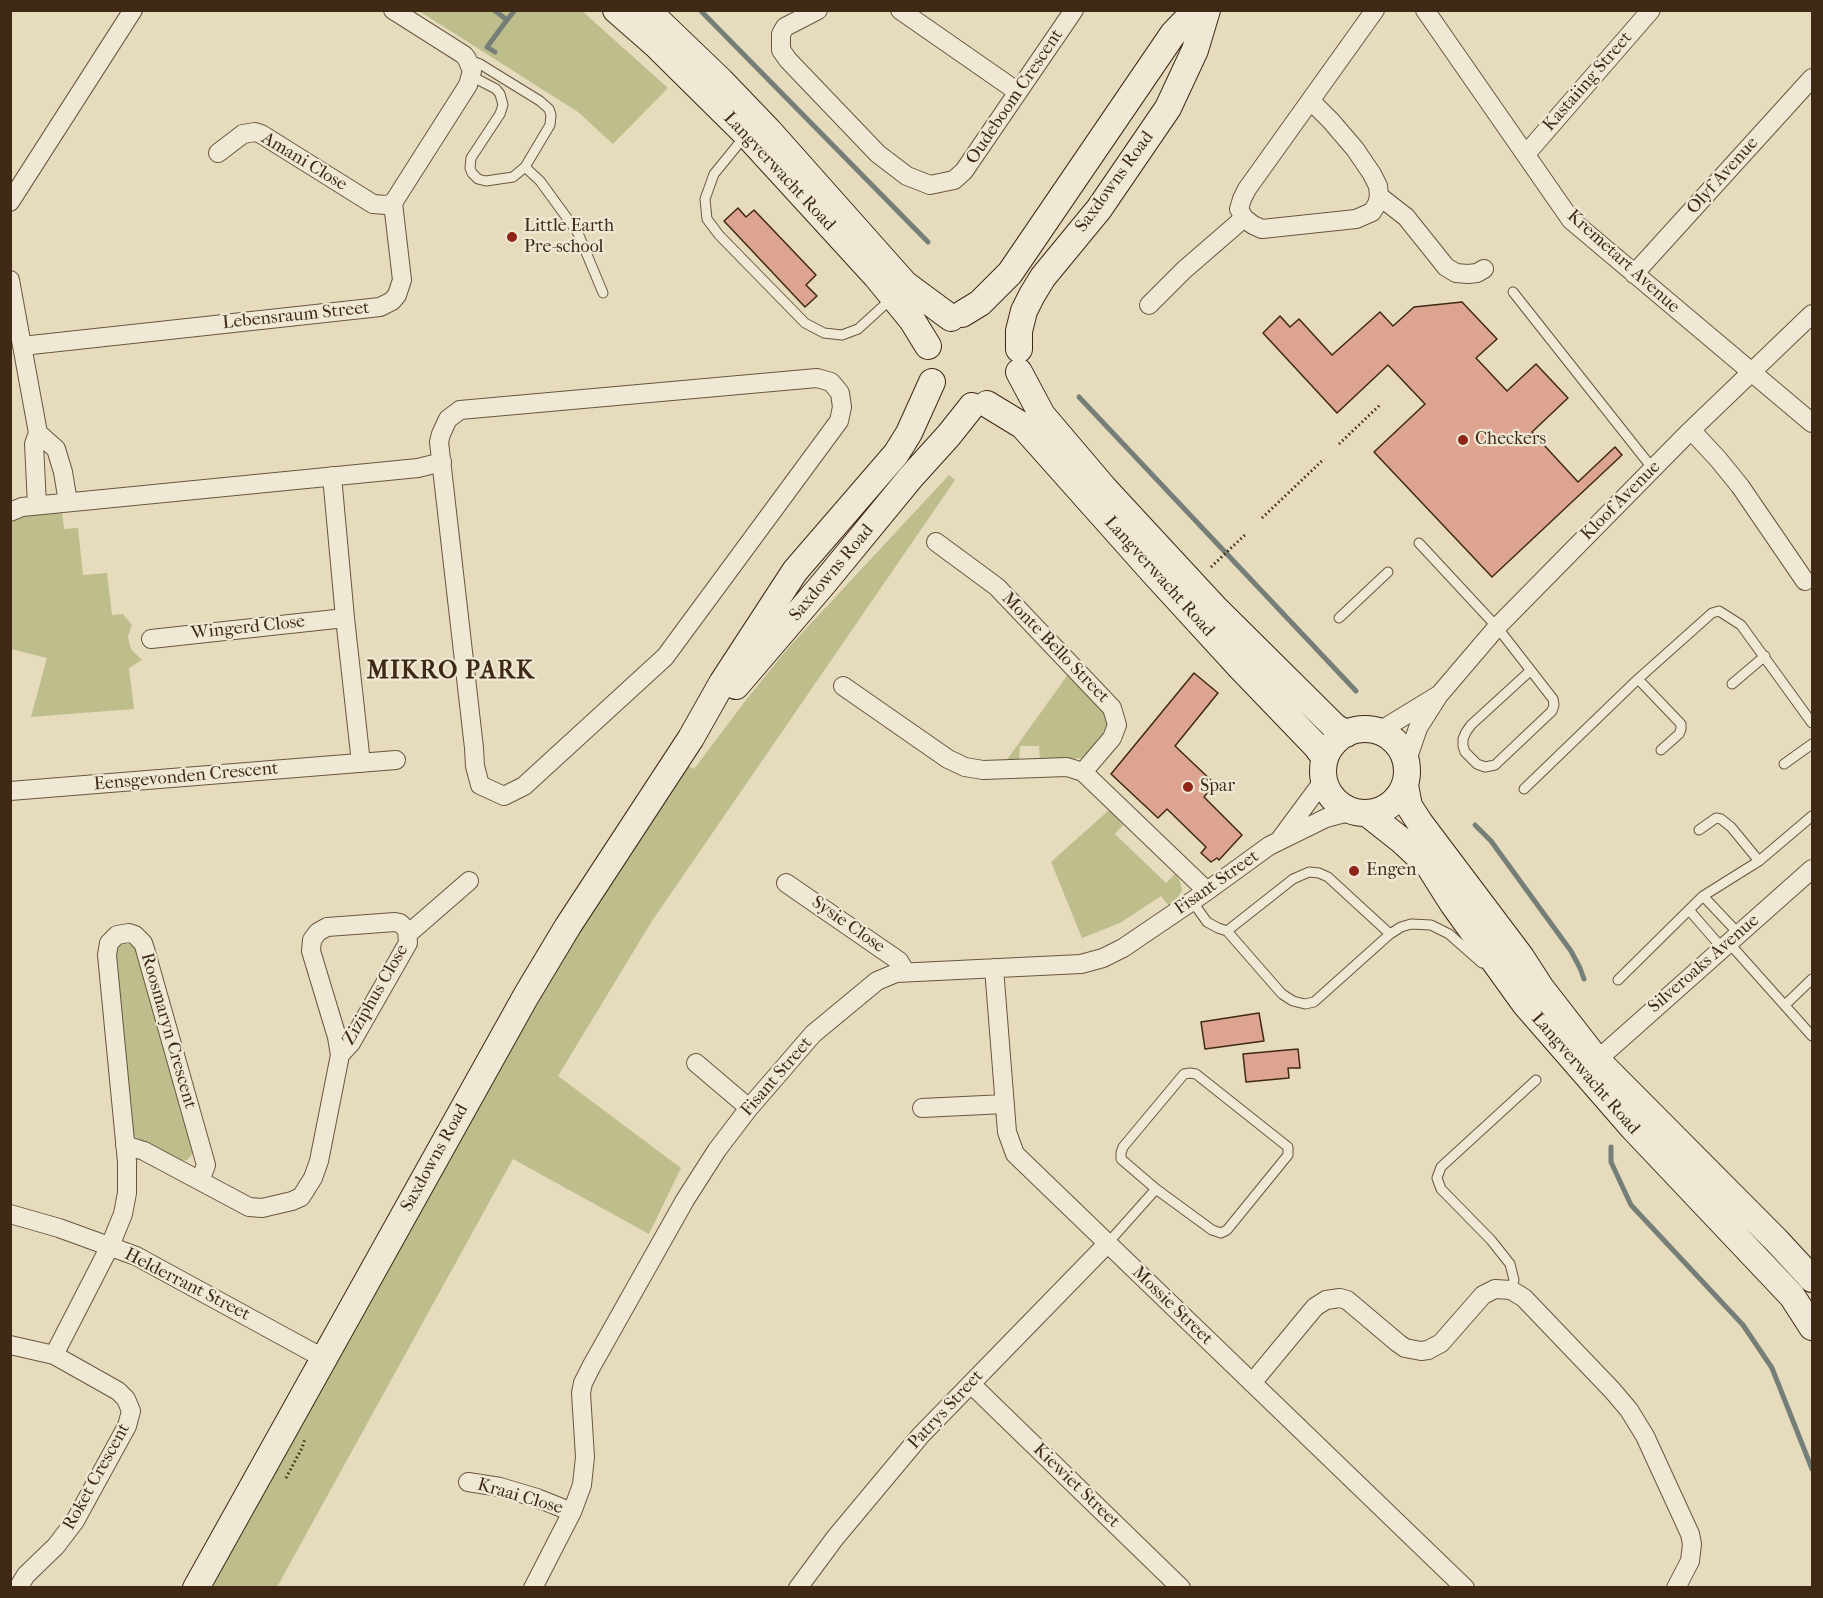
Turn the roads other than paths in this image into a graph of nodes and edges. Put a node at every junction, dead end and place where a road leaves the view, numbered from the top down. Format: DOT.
graph roads {
  1 [pos="133,10"];
  2 [pos="393,10"];
  3 [pos="616,10"];
  4 [pos="647,10"];
  5 [pos="818,10"];
  6 [pos="900,10"];
  7 [pos="1074,10"];
  8 [pos="1196,10"];
  9 [pos="1208,10"];
  10 [pos="1375,10"];
  11 [pos="1425,10"];
  12 [pos="1645,13"];
  13 [pos="469,68"];
  14 [pos="1812,78"];
  15 [pos="1018,92"];
  16 [pos="1311,101"];
  17 [pos="746,134"];
  18 [pos="218,153"];
  19 [pos="1526,154"];
  20 [pos="525,167"];
  21 [pos="1379,196"];
  22 [pos="10,202"];
  23 [pos="393,204"];
  24 [pos="1245,218"];
  25 [pos="1484,269"];
  26 [pos="1634,274"];
  27 [pos="10,280"];
  28 [pos="1513,292"];
  29 [pos="603,293"];
  30 [pos="893,297"];
  31 [pos="1149,305"];
  32 [pos="1812,314"];
  33 [pos="957,316"];
  34 [pos="22,346"];
  35 [pos="928,346"];
  36 [pos="1019,360"];
  37 [pos="1751,373"];
  38 [pos="932,382"];
  39 [pos="980,405"];
  40 [pos="1812,423"];
  41 [pos="1691,430"];
  42 [pos="38,433"];
  43 [pos="441,462"];
  44 [pos="1653,469"];
  45 [pos="332,476"];
  46 [pos="68,502"];
  47 [pos="37,505"];
  48 [pos="10,512"];
  49 [pos="936,542"];
  50 [pos="1419,543"];
  51 [pos="1388,572"];
  52 [pos="1805,581"];
  53 [pos="345,618"];
  54 [pos="1339,618"];
  55 [pos="1497,627"];
  56 [pos="151,639"];
  57 [pos="1765,656"];
  58 [pos="1530,671"];
  59 [pos="1638,679"];
  60 [pos="1732,684"];
  61 [pos="843,686"];
  62 [pos="1439,696"];
  63 [pos="1812,723"];
  64 [pos="1378,732"];
  65 [pos="1346,734"];
  66 [pos="691,738"];
  67 [pos="1812,744"];
  68 [pos="1661,750"];
  69 [pos="396,760"];
  70 [pos="361,763"];
  71 [pos="1784,764"];
  72 [pos="1325,769"];
  73 [pos="1083,772"];
  74 [pos="1406,774"];
  75 [pos="1524,789"];
  76 [pos="10,791"];
  77 [pos="1360,813"];
  78 [pos="1812,816"];
  79 [pos="1699,830"];
  80 [pos="1280,839"];
  81 [pos="1759,861"];
  82 [pos="1812,869"];
  83 [pos="469,881"];
  84 [pos="786,883"];
  85 [pos="1199,896"];
  86 [pos="1703,896"];
  87 [pos="1689,910"];
  88 [pos="1227,931"];
  89 [pos="408,934"];
  90 [pos="1390,934"];
  91 [pos="1730,942"];
  92 [pos="994,968"];
  93 [pos="905,971"];
  94 [pos="1812,979"];
  95 [pos="1618,980"];
  96 [pos="1525,1004"];
  97 [pos="1785,1005"];
  98 [pos="1812,1036"];
  99 [pos="340,1055"];
  100 [pos="1597,1060"];
  101 [pos="696,1063"];
  102 [pos="1536,1080"];
  103 [pos="1005,1104"];
  104 [pos="749,1108"];
  105 [pos="922,1108"];
  106 [pos="125,1145"];
  107 [pos="200,1181"];
  108 [pos="1156,1189"];
  109 [pos="10,1214"];
  110 [pos="1107,1244"];
  111 [pos="110,1246"];
  112 [pos="1812,1279"];
  113 [pos="1511,1290"];
  114 [pos="1812,1327"];
  115 [pos="10,1345"];
  116 [pos="54,1355"];
  117 [pos="323,1358"];
  118 [pos="1252,1383"];
  119 [pos="971,1384"];
  120 [pos="468,1482"];
  121 [pos="572,1512"];
  122 [pos="18,1587"];
  123 [pos="196,1587"];
  124 [pos="532,1587"];
  125 [pos="798,1587"];
  126 [pos="1181,1587"];
  127 [pos="1465,1587"];
  128 [pos="1676,1587"];
  1 -- 22 [label="street"];
  2 -- 13 [label="street"];
  3 -- 17 [label="street, Langverwacht Road"];
  4 -- 33 [label="street, Langverwacht Road"];
  5 -- 15 [label="street, Oudeboom Crescent"];
  6 -- 15 [label="street"];
  7 -- 15 [label="street, Oudeboom Crescent"];
  8 -- 33 [label="street, Saxdowns Road"];
  9 -- 36 [label="street, Saxdowns Road"];
  10 -- 16 [label="street"];
  11 -- 19 [label="street, Kremetart Avenue"];
  12 -- 19 [label="street, Kastaiing Street"];
  13 -- 20 [label="lane"];
  13 -- 20 [label="lane"];
  13 -- 23 [label="street"];
  14 -- 26 [label="street, Olyf Avenue"];
  16 -- 21 [label="street"];
  16 -- 24 [label="street"];
  17 -- 30 [label="street, Langverwacht Road"];
  17 -- 30 [label="lane"];
  18 -- 23 [label="street, Amani Close"];
  19 -- 26 [label="street, Kremetart Avenue"];
  20 -- 29 [label="lane"];
  21 -- 24 [label="street"];
  21 -- 25 [label="street"];
  23 -- 34 [label="street, Lebensraum Street"];
  24 -- 31 [label="street"];
  26 -- 37 [label="street, Kremetart Avenue"];
  27 -- 34 [label="street"];
  28 -- 44 [label="lane"];
  30 -- 35 [label="street, Langverwacht Road"];
  32 -- 37 [label="street, Kloof Avenue"];
  33 -- 35 [label="street"];
  33 -- 36 [label="street"];
  34 -- 42 [label="street"];
  35 -- 38 [label="street"];
  36 -- 39 [label="street"];
  36 -- 65 [label="street, Langverwacht Road"];
  37 -- 40 [label="street, Kremetart Avenue"];
  37 -- 41 [label="street, Kloof Avenue"];
  38 -- 39 [label="street"];
  38 -- 66 [label="street, Saxdowns Road"];
  39 -- 66 [label="street, Saxdowns Road"];
  39 -- 72 [label="street, Langverwacht Road"];
  41 -- 44 [label="street, Kloof Avenue"];
  41 -- 52 [label="street"];
  42 -- 46 [label="street"];
  42 -- 47 [label="street"];
  43 -- 43 [label="street"];
  43 -- 45 [label="street"];
  44 -- 55 [label="street, Kloof Avenue"];
  45 -- 46 [label="street"];
  45 -- 53 [label="street"];
  46 -- 47 [label="street"];
  47 -- 48 [label="street"];
  49 -- 73 [label="street, Monte Bello Street"];
  50 -- 55 [label="lane"];
  51 -- 54 [label="lane"];
  53 -- 56 [label="street, Wingerd Close"];
  53 -- 70 [label="street"];
  55 -- 58 [label="lane"];
  55 -- 62 [label="street, Kloof Avenue"];
  57 -- 59 [label="lane"];
  57 -- 60 [label="lane"];
  57 -- 63 [label="lane"];
  58 -- 58 [label="lane"];
  59 -- 68 [label="lane"];
  59 -- 75 [label="lane"];
  61 -- 73 [label="street"];
  62 -- 64 [label="street, Kloof Avenue"];
  62 -- 74 [label="street, Kloof Avenue"];
  64 -- 65 [label="street"];
  64 -- 74 [label="street"];
  65 -- 72 [label="street"];
  66 -- 117 [label="street, Saxdowns Road"];
  67 -- 71 [label="lane"];
  69 -- 70 [label="street, Eensgevonden Crescent"];
  70 -- 76 [label="street, Eensgevonden Crescent"];
  72 -- 77 [label="street"];
  72 -- 80 [label="street, Fisant Street"];
  73 -- 85 [label="street"];
  74 -- 77 [label="street"];
  74 -- 100 [label="street, Langverwacht Road"];
  77 -- 80 [label="street, Fisant Street"];
  77 -- 96 [label="street, Langverwacht Road"];
  78 -- 81 [label="lane"];
  79 -- 81 [label="lane"];
  80 -- 85 [label="street, Fisant Street"];
  81 -- 86 [label="lane"];
  82 -- 91 [label="street, Silveroaks Avenue"];
  83 -- 89 [label="street, Ziziphus Close"];
  84 -- 93 [label="street, Sysie Close"];
  85 -- 88 [label="lane"];
  85 -- 92 [label="street, Fisant Street"];
  86 -- 87 [label="lane"];
  86 -- 91 [label="lane"];
  87 -- 91 [label="lane"];
  87 -- 95 [label="lane"];
  88 -- 90 [label="lane"];
  88 -- 90 [label="lane"];
  89 -- 99 [label="street, Ziziphus Close"];
  89 -- 99 [label="street, Ziziphus Close"];
  90 -- 96 [label="lane"];
  91 -- 97 [label="lane"];
  91 -- 100 [label="street, Silveroaks Avenue"];
  92 -- 93 [label="street, Fisant Street"];
  92 -- 103 [label="street, Mossie Street"];
  93 -- 104 [label="street, Fisant Street"];
  94 -- 97 [label="lane"];
  96 -- 114 [label="street, Langverwacht Road"];
  97 -- 98 [label="lane"];
  99 -- 107 [label="street, Ziziphus Close"];
  100 -- 112 [label="street, Langverwacht Road"];
  101 -- 104 [label="street"];
  102 -- 113 [label="lane"];
  103 -- 105 [label="street"];
  103 -- 110 [label="street, Mossie Street"];
  104 -- 121 [label="street, Fisant Street"];
  106 -- 107 [label="street"];
  106 -- 107 [label="street, Roosmaryn Crescent"];
  106 -- 111 [label="street, Roosmaryn Crescent"];
  108 -- 108 [label="lane"];
  108 -- 110 [label="lane"];
  109 -- 111 [label="street, Helderrant Street"];
  110 -- 118 [label="street, Mossie Street"];
  110 -- 119 [label="street, Patrys Street"];
  111 -- 116 [label="street"];
  111 -- 117 [label="street, Helderrant Street"];
  113 -- 118 [label="street"];
  113 -- 128 [label="street"];
  115 -- 116 [label="street, Roket Crescent"];
  116 -- 122 [label="street, Roket Crescent"];
  117 -- 123 [label="street, Saxdowns Road"];
  118 -- 127 [label="street, Mossie Street"];
  119 -- 125 [label="street, Patrys Street"];
  119 -- 126 [label="street, Kiewiet Street"];
  120 -- 121 [label="street, Kraai Close"];
  121 -- 124 [label="street, Fisant Street"];
}
